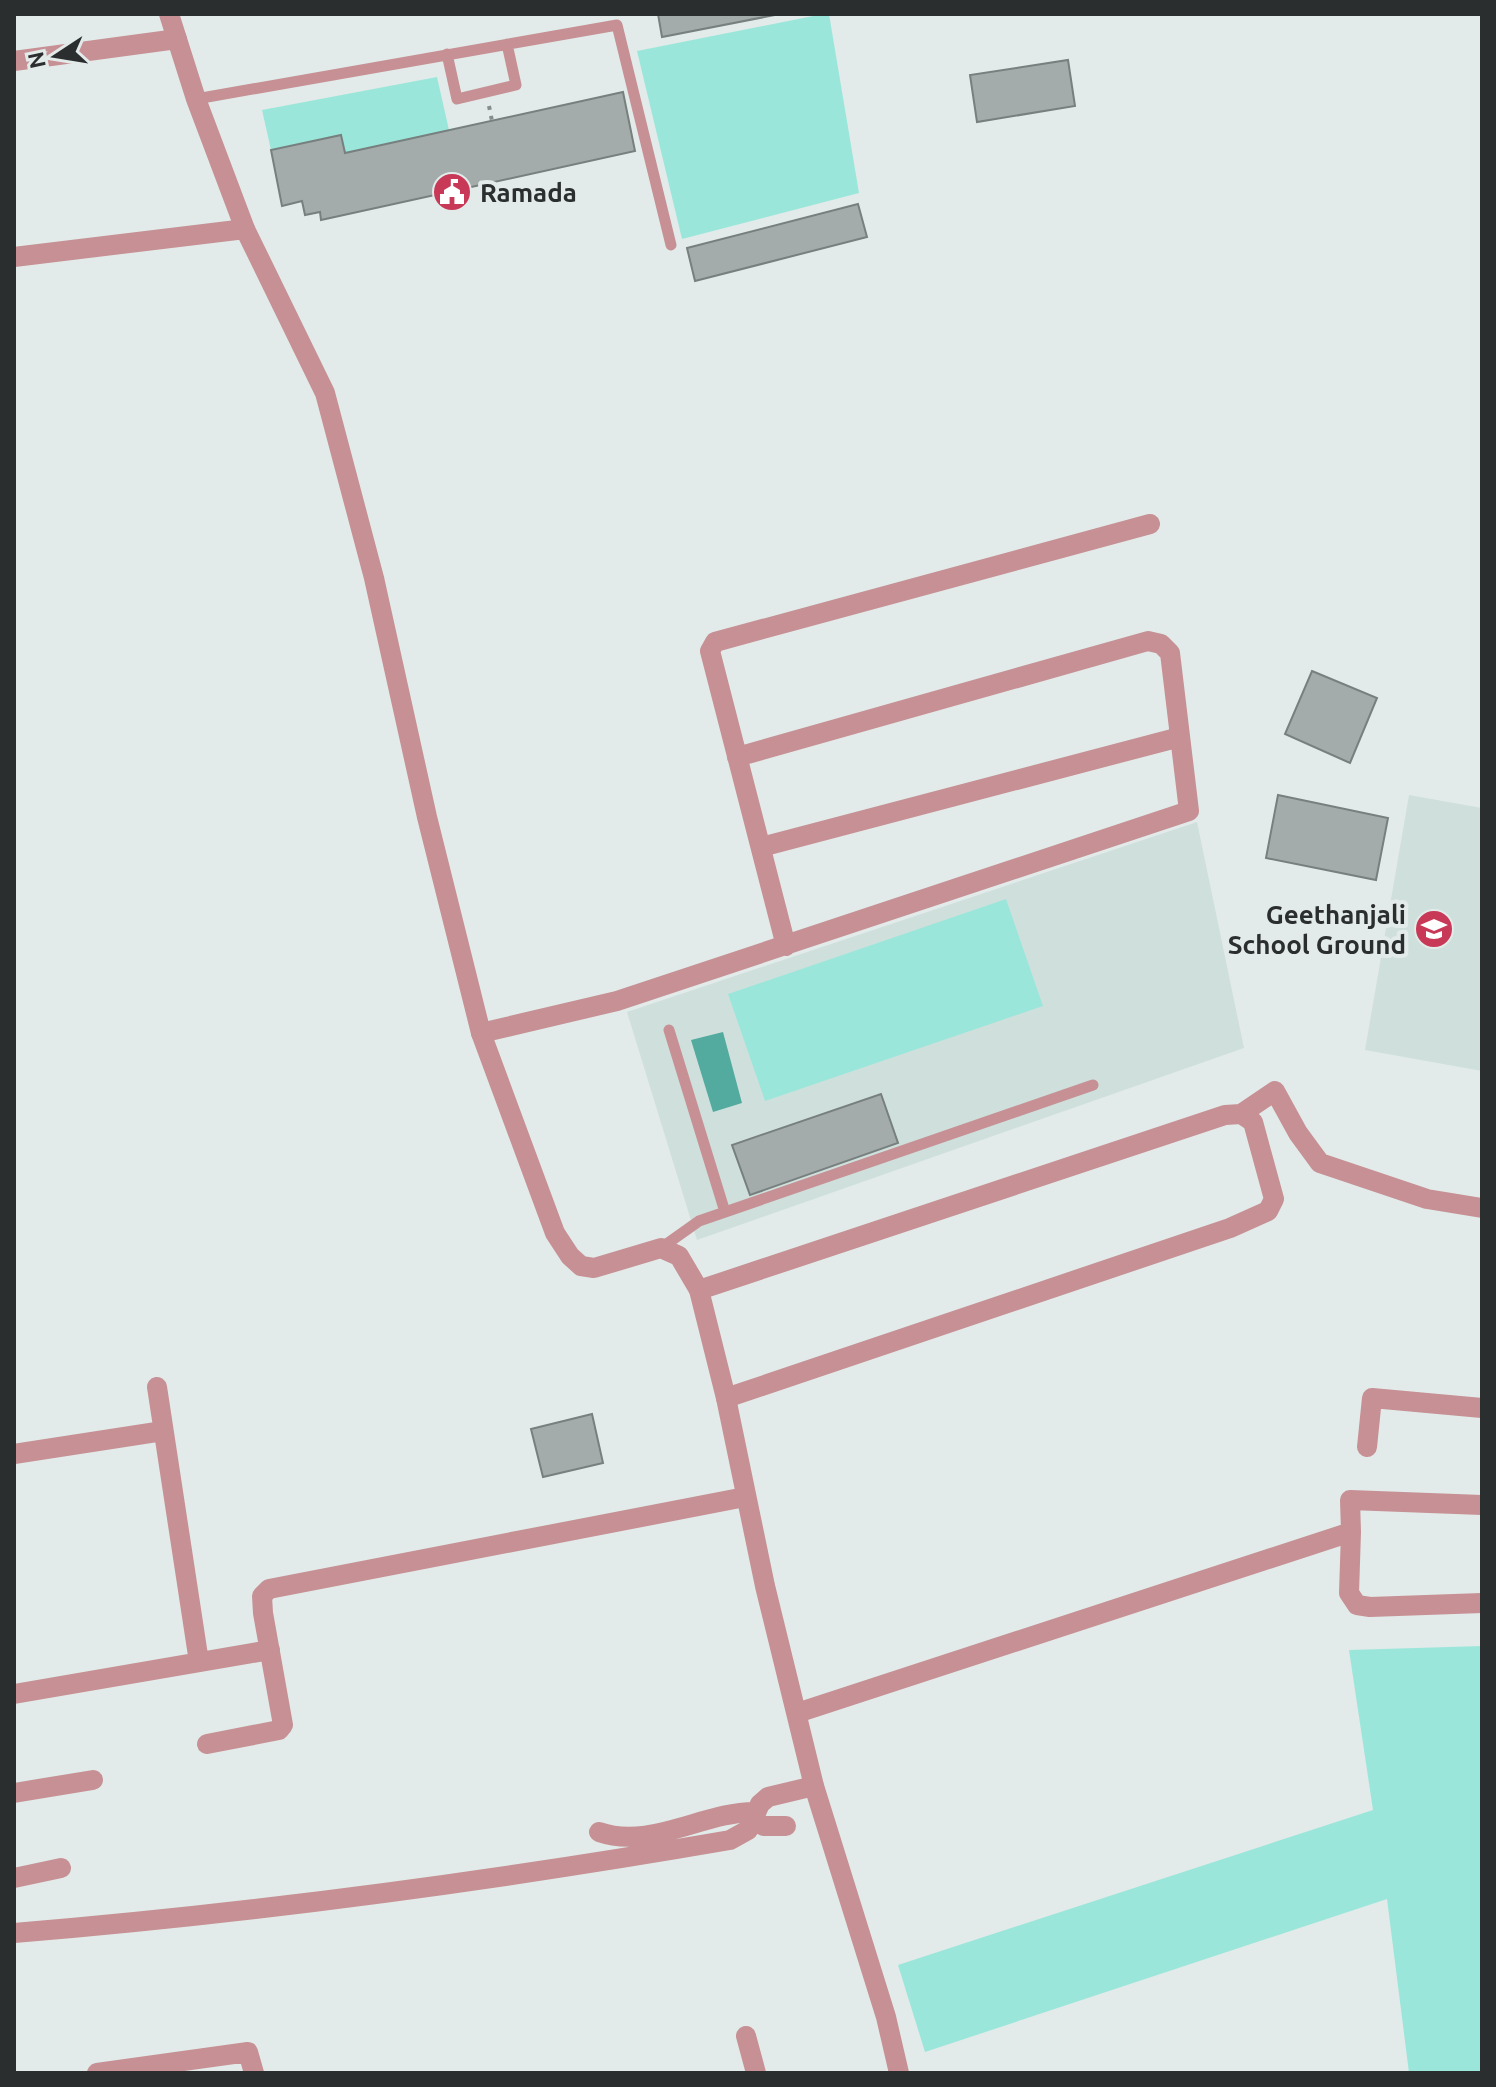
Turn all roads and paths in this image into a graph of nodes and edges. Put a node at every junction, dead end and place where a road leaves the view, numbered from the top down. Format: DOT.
graph roads {
  1 [pos="169,14"];
  2 [pos="616,20"];
  3 [pos="177,39"];
  4 [pos="507,44"];
  5 [pos="447,54"];
  6 [pos="14,61"];
  7 [pos="196,99"];
  8 [pos="245,229"];
  9 [pos="671,245"];
  10 [pos="14,257"];
  11 [pos="1150,524"];
  12 [pos="1180,737"];
  13 [pos="737,757"];
  14 [pos="761,847"];
  15 [pos="786,946"];
  16 [pos="669,1030"];
  17 [pos="481,1033"];
  18 [pos="1093,1085"];
  19 [pos="1241,1114"];
  20 [pos="1482,1208"];
  21 [pos="725,1212"];
  22 [pos="661,1248"];
  23 [pos="699,1290"];
  24 [pos="157,1387"];
  25 [pos="726,1398"];
  26 [pos="1482,1408"];
  27 [pos="163,1431"];
  28 [pos="1367,1447"];
  29 [pos="14,1454"];
  30 [pos="745,1497"];
  31 [pos="1482,1505"];
  32 [pos="1351,1532"];
  33 [pos="1482,1603"];
  34 [pos="270,1650"];
  35 [pos="199,1662"];
  36 [pos="14,1694"];
  37 [pos="797,1713"];
  38 [pos="207,1744"];
  39 [pos="93,1780"];
  40 [pos="814,1786"];
  41 [pos="14,1793"];
  42 [pos="755,1816"];
  43 [pos="786,1826"];
  44 [pos="599,1832"];
  45 [pos="61,1868"];
  46 [pos="14,1878"];
  47 [pos="14,1933"];
  48 [pos="746,2036"];
  49 [pos="97,2073"];
  50 [pos="254,2073"];
  51 [pos="756,2073"];
  52 [pos="899,2073"];
  1 -- 3 [label="street"];
  2 -- 4 [label="lane"];
  2 -- 9 [label="lane"];
  3 -- 6 [label="street"];
  3 -- 7 [label="street"];
  4 -- 5 [label="lane"];
  4 -- 5 [label="lane"];
  5 -- 7 [label="lane"];
  7 -- 8 [label="street"];
  8 -- 10 [label="street"];
  8 -- 17 [label="street"];
  11 -- 13 [label="street"];
  12 -- 13 [label="street"];
  12 -- 14 [label="street"];
  12 -- 15 [label="street"];
  13 -- 14 [label="street"];
  14 -- 15 [label="street"];
  15 -- 17 [label="street"];
  16 -- 21 [label="lane"];
  17 -- 22 [label="street"];
  18 -- 21 [label="lane"];
  19 -- 20 [label="street"];
  19 -- 23 [label="street"];
  19 -- 25 [label="street"];
  21 -- 22 [label="lane"];
  22 -- 23 [label="street"];
  23 -- 25 [label="street"];
  24 -- 27 [label="street"];
  25 -- 30 [label="street"];
  26 -- 28 [label="street"];
  27 -- 29 [label="street"];
  27 -- 35 [label="street"];
  30 -- 34 [label="street"];
  30 -- 37 [label="street"];
  31 -- 32 [label="street"];
  32 -- 33 [label="street"];
  32 -- 37 [label="street"];
  34 -- 35 [label="street"];
  34 -- 38 [label="street"];
  35 -- 36 [label="street"];
  37 -- 40 [label="street"];
  39 -- 41 [label="street"];
  40 -- 42 [label="street"];
  40 -- 52 [label="street"];
  42 -- 43 [label="street"];
  42 -- 44 [label="street"];
  42 -- 47 [label="street"];
  45 -- 46 [label="street"];
  48 -- 51 [label="street"];
  49 -- 50 [label="street"];
}
